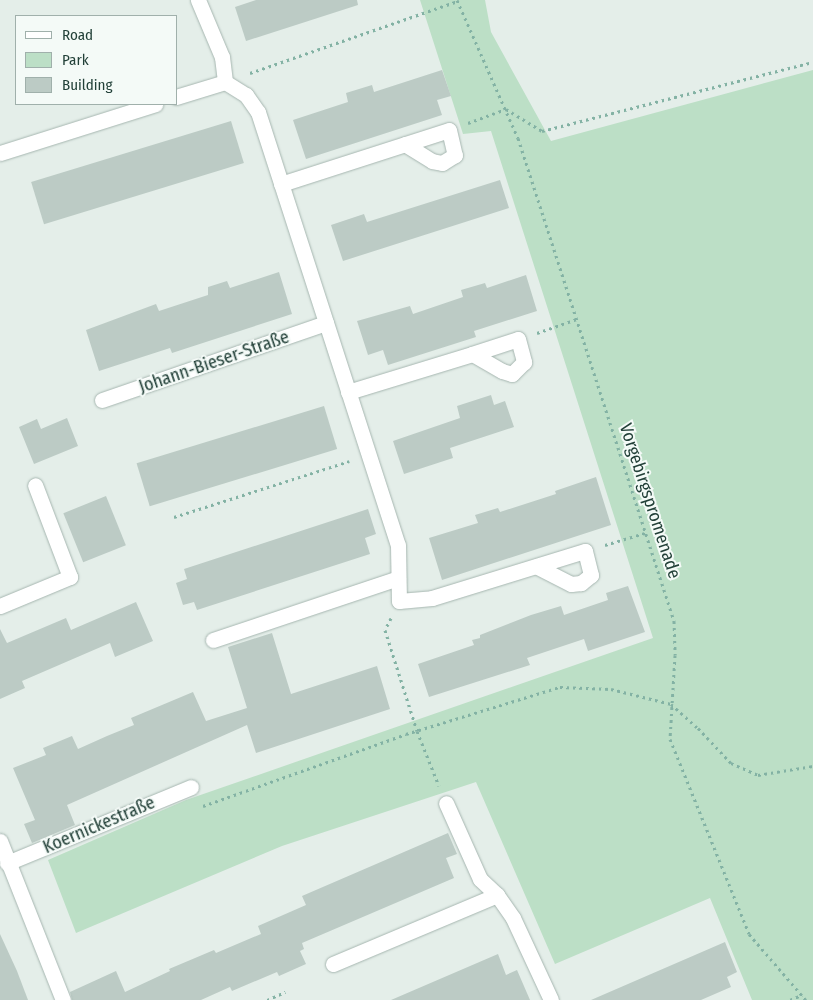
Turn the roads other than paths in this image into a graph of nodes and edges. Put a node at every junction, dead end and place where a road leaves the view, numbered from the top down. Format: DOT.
graph roads {
  1 [pos="198,0"];
  2 [pos="225,82"];
  3 [pos="178,96"];
  4 [pos="151,105"];
  5 [pos="405,144"];
  6 [pos="0,153"];
  7 [pos="281,184"];
  8 [pos="326,323"];
  9 [pos="472,354"];
  10 [pos="348,392"];
  11 [pos="102,400"];
  12 [pos="35,485"];
  13 [pos="536,566"];
  14 [pos="398,578"];
  15 [pos="0,606"];
  16 [pos="213,640"];
  17 [pos="191,787"];
  18 [pos="446,802"];
  19 [pos="0,841"];
  20 [pos="7,863"];
  21 [pos="497,895"];
  22 [pos="333,964"];
  23 [pos="64,1000"];
  24 [pos="551,1000"];
  1 -- 2 [label="street"];
  2 -- 3 [label="street"];
  2 -- 7 [label="street"];
  4 -- 6 [label="street"];
  5 -- 5 [label="street"];
  5 -- 7 [label="street"];
  7 -- 8 [label="street"];
  8 -- 10 [label="street"];
  8 -- 11 [label="street, Johann-Bieser-Straße"];
  9 -- 9 [label="street"];
  9 -- 10 [label="street"];
  10 -- 14 [label="street"];
  12 -- 15 [label="street"];
  13 -- 13 [label="street"];
  13 -- 14 [label="street"];
  14 -- 16 [label="street"];
  17 -- 20 [label="street, Koernickestraße"];
  18 -- 21 [label="street"];
  19 -- 20 [label="street"];
  20 -- 23 [label="street"];
  21 -- 22 [label="street"];
  21 -- 24 [label="street"];
}
